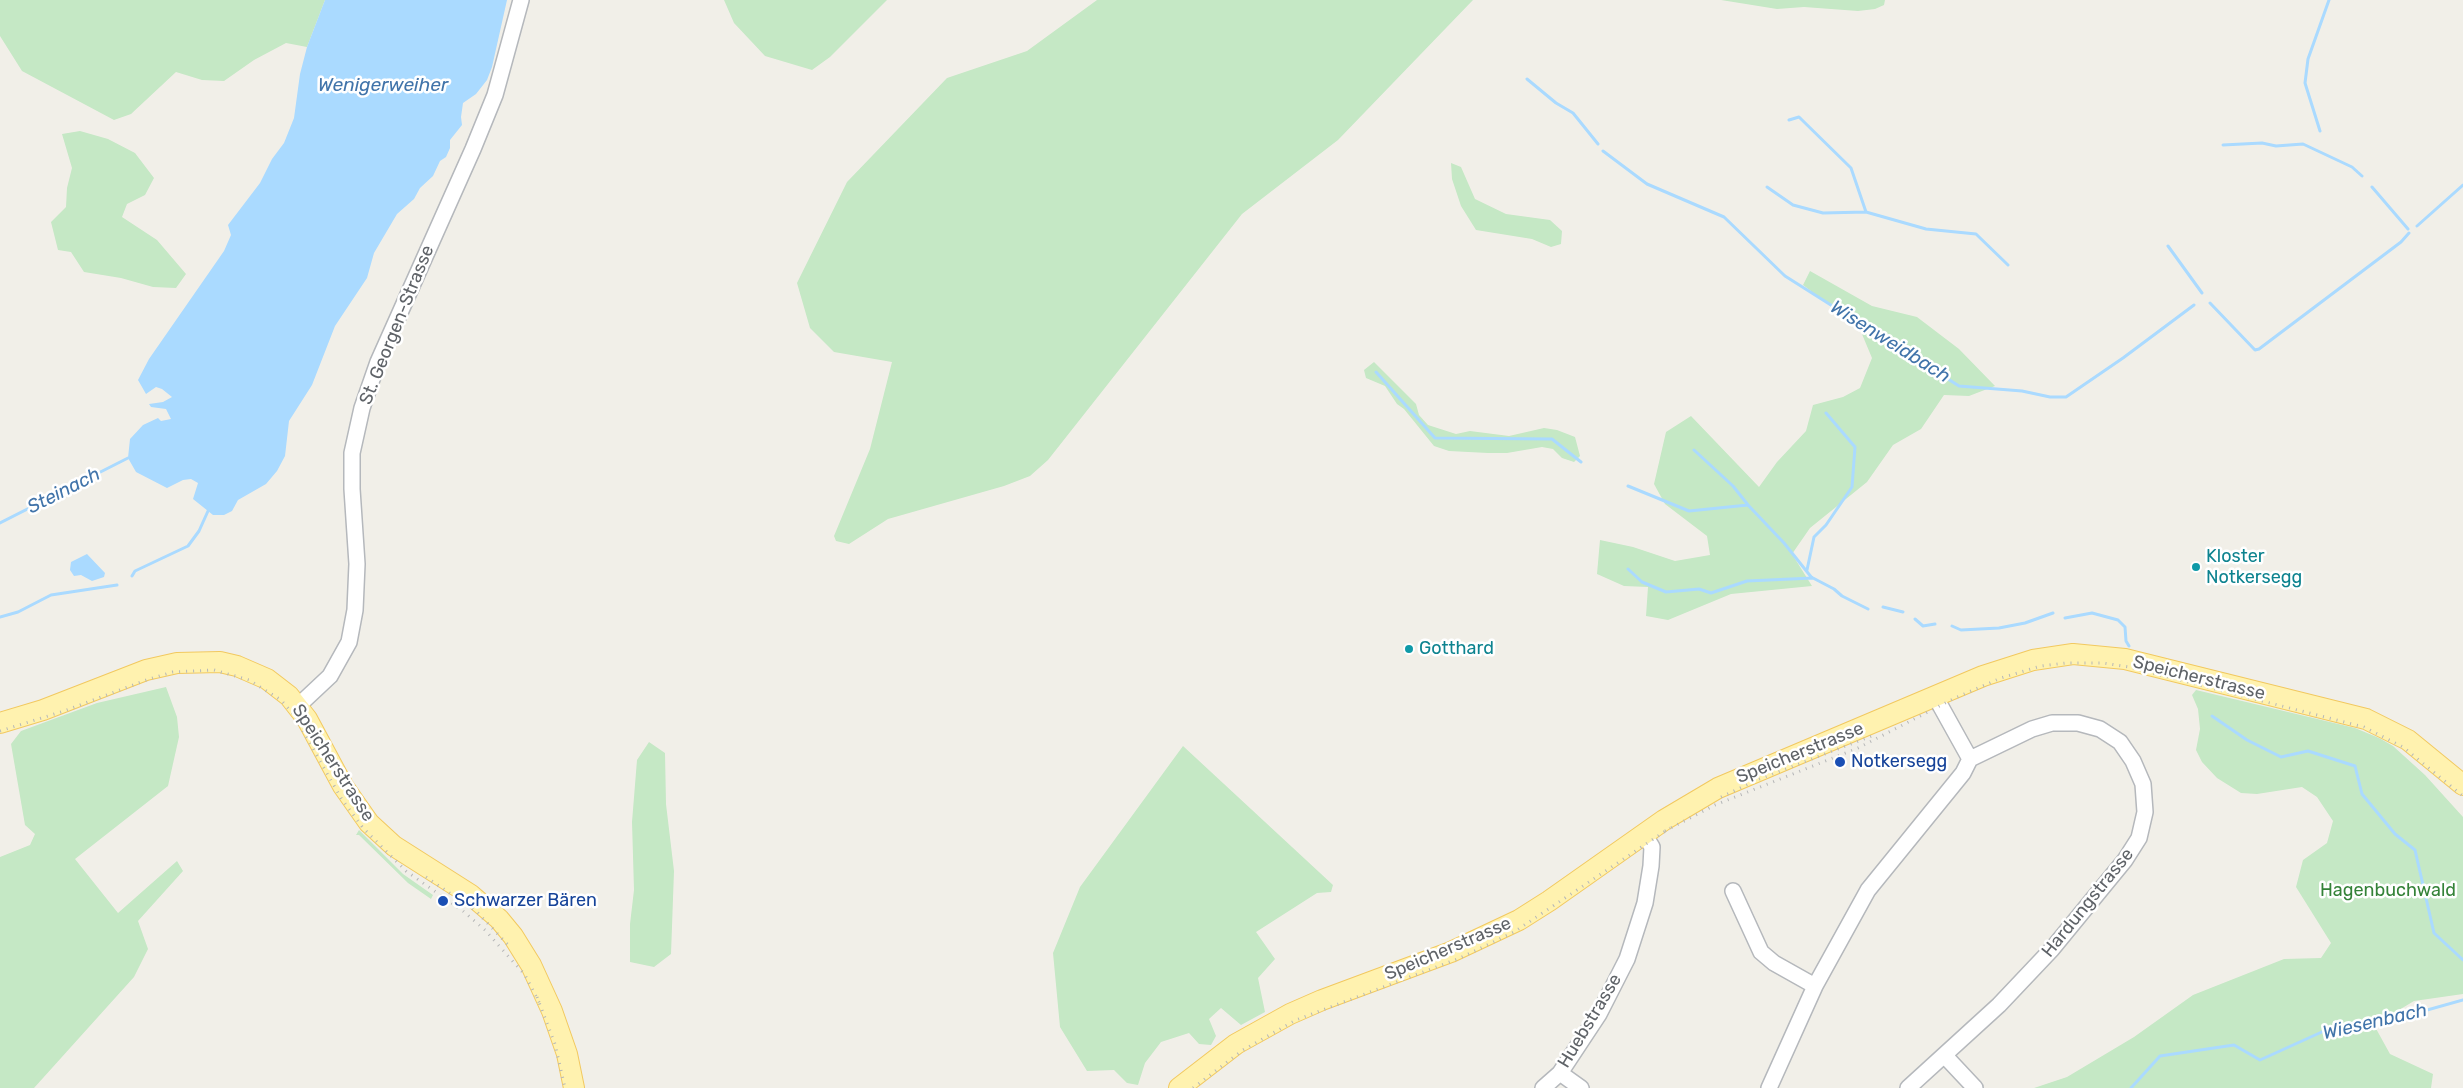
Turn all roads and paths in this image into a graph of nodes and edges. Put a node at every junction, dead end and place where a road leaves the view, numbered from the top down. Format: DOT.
graph roads {
  1 [pos="521,0"];
  2 [pos="1935,696"];
  3 [pos="298,706"];
  4 [pos="0,723"];
  5 [pos="1970,759"];
  6 [pos="2463,785"];
  7 [pos="1644,834"];
  8 [pos="1733,891"];
  9 [pos="1815,986"];
  10 [pos="1945,1056"];
  11 [pos="1560,1072"];
  12 [pos="574,1088"];
  13 [pos="1179,1088"];
  14 [pos="1543,1088"];
  15 [pos="1581,1088"];
  16 [pos="1769,1088"];
  17 [pos="1908,1088"];
  18 [pos="1974,1088"];
  1 -- 3 [label="street, St. Georgen-Strasse"];
  2 -- 5 [label="street"];
  2 -- 6 [label="main road, Speicherstrasse"];
  2 -- 7 [label="main road, Speicherstrasse"];
  3 -- 4 [label="main road, Speicherstrasse"];
  3 -- 12 [label="main road, Speicherstrasse"];
  5 -- 9 [label="street"];
  5 -- 10 [label="street, Hardungstrasse"];
  7 -- 11 [label="street, Huebstrasse"];
  7 -- 13 [label="main road, Speicherstrasse"];
  8 -- 9 [label="street"];
  9 -- 16 [label="street"];
  10 -- 17 [label="street, Hardungstrasse"];
  10 -- 18 [label="street"];
  11 -- 14 [label="street, Huebstrasse"];
  11 -- 15 [label="street"];
}
